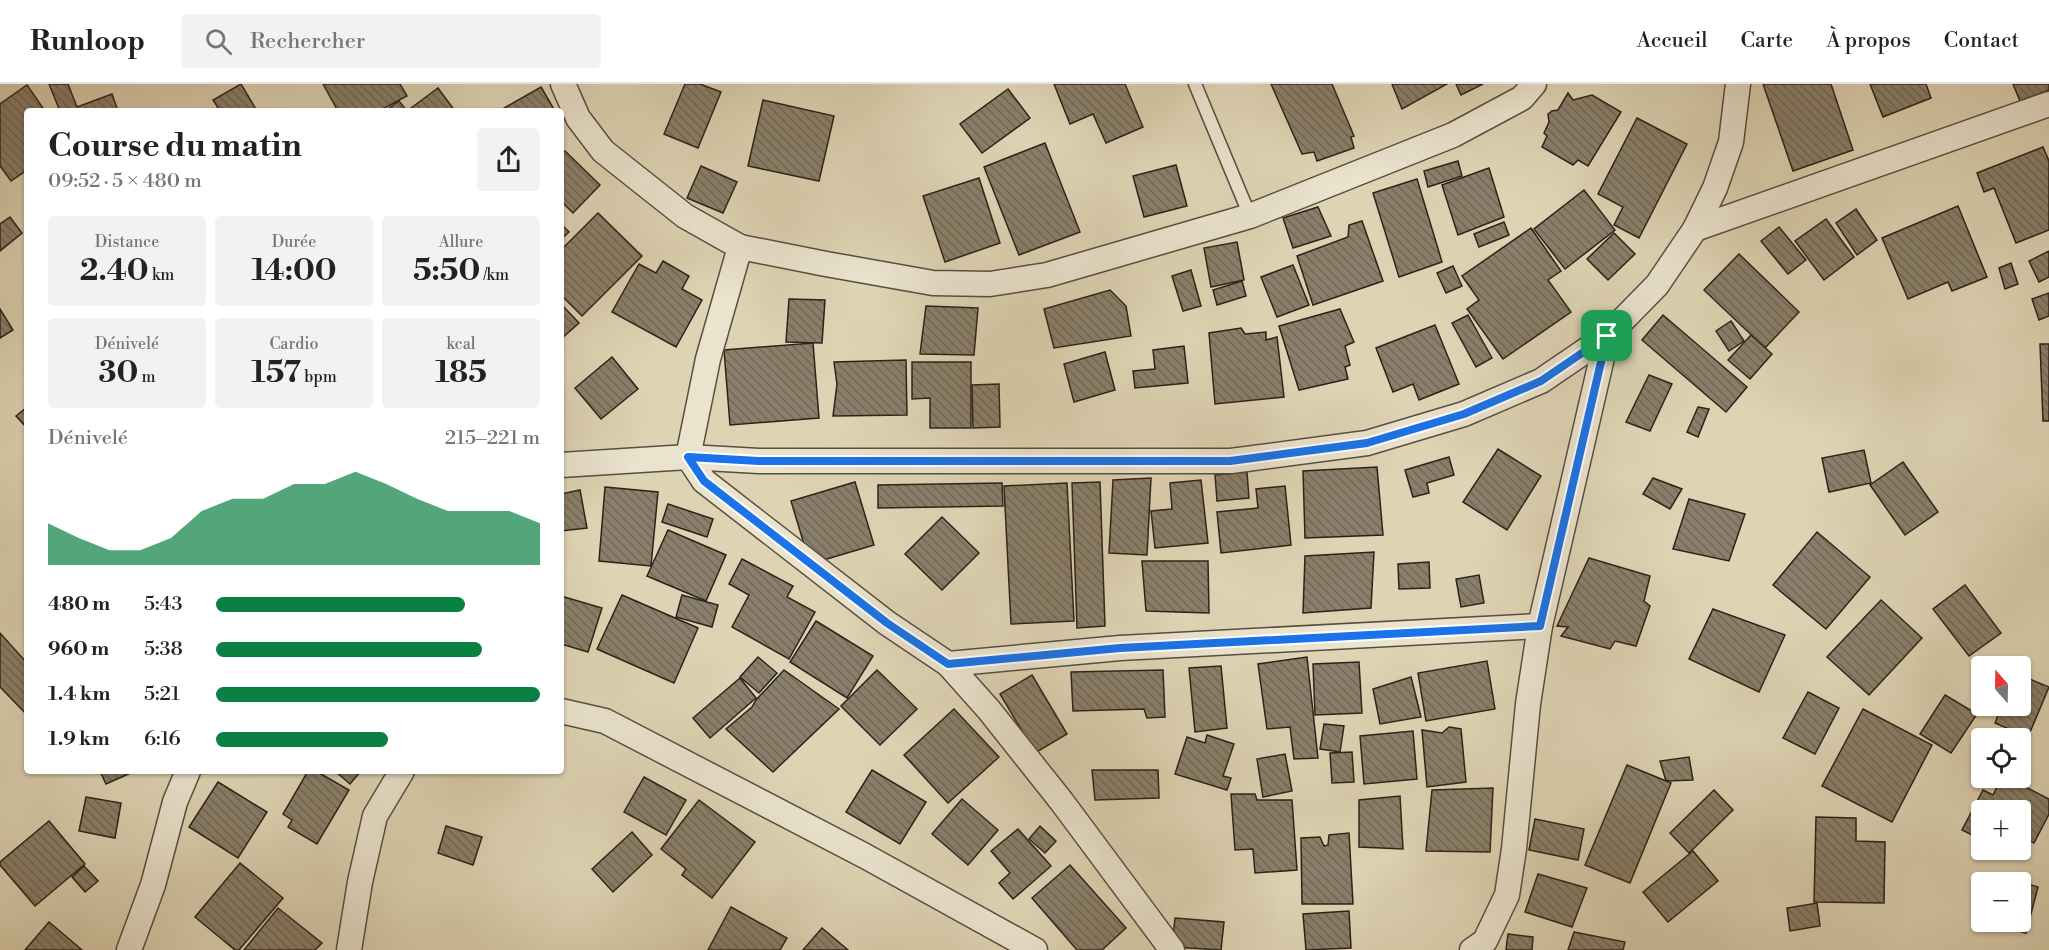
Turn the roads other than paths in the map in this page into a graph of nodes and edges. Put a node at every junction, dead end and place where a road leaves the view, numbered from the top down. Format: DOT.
graph roads {
  1 [pos="563,84"];
  2 [pos="1195,84"];
  3 [pos="1534,84"];
  4 [pos="1738,84"];
  5 [pos="2049,104"];
  6 [pos="1250,216"];
  7 [pos="1695,229"];
  8 [pos="740,247"];
  9 [pos="1607,336"];
  10 [pos="688,457"];
  11 [pos="564,465"];
  12 [pos="1540,626"];
  13 [pos="948,664"];
  14 [pos="564,712"];
  15 [pos="187,774"];
  16 [pos="400,774"];
  17 [pos="129,950"];
  18 [pos="349,950"];
  19 [pos="1035,950"];
  20 [pos="1172,950"];
  21 [pos="1472,950"];
  1 -- 8 [label="street"];
  2 -- 6 [label="lane"];
  3 -- 6 [label="street"];
  4 -- 7 [label="street"];
  5 -- 7 [label="street"];
  6 -- 8 [label="street"];
  7 -- 9 [label="street"];
  8 -- 10 [label="street"];
  9 -- 10 [label="street"];
  9 -- 12 [label="street"];
  10 -- 11 [label="street"];
  10 -- 13 [label="street"];
  12 -- 13 [label="street"];
  12 -- 21 [label="street"];
  13 -- 20 [label="street"];
  14 -- 19 [label="street"];
  15 -- 17 [label="street"];
  16 -- 18 [label="street"];
}
